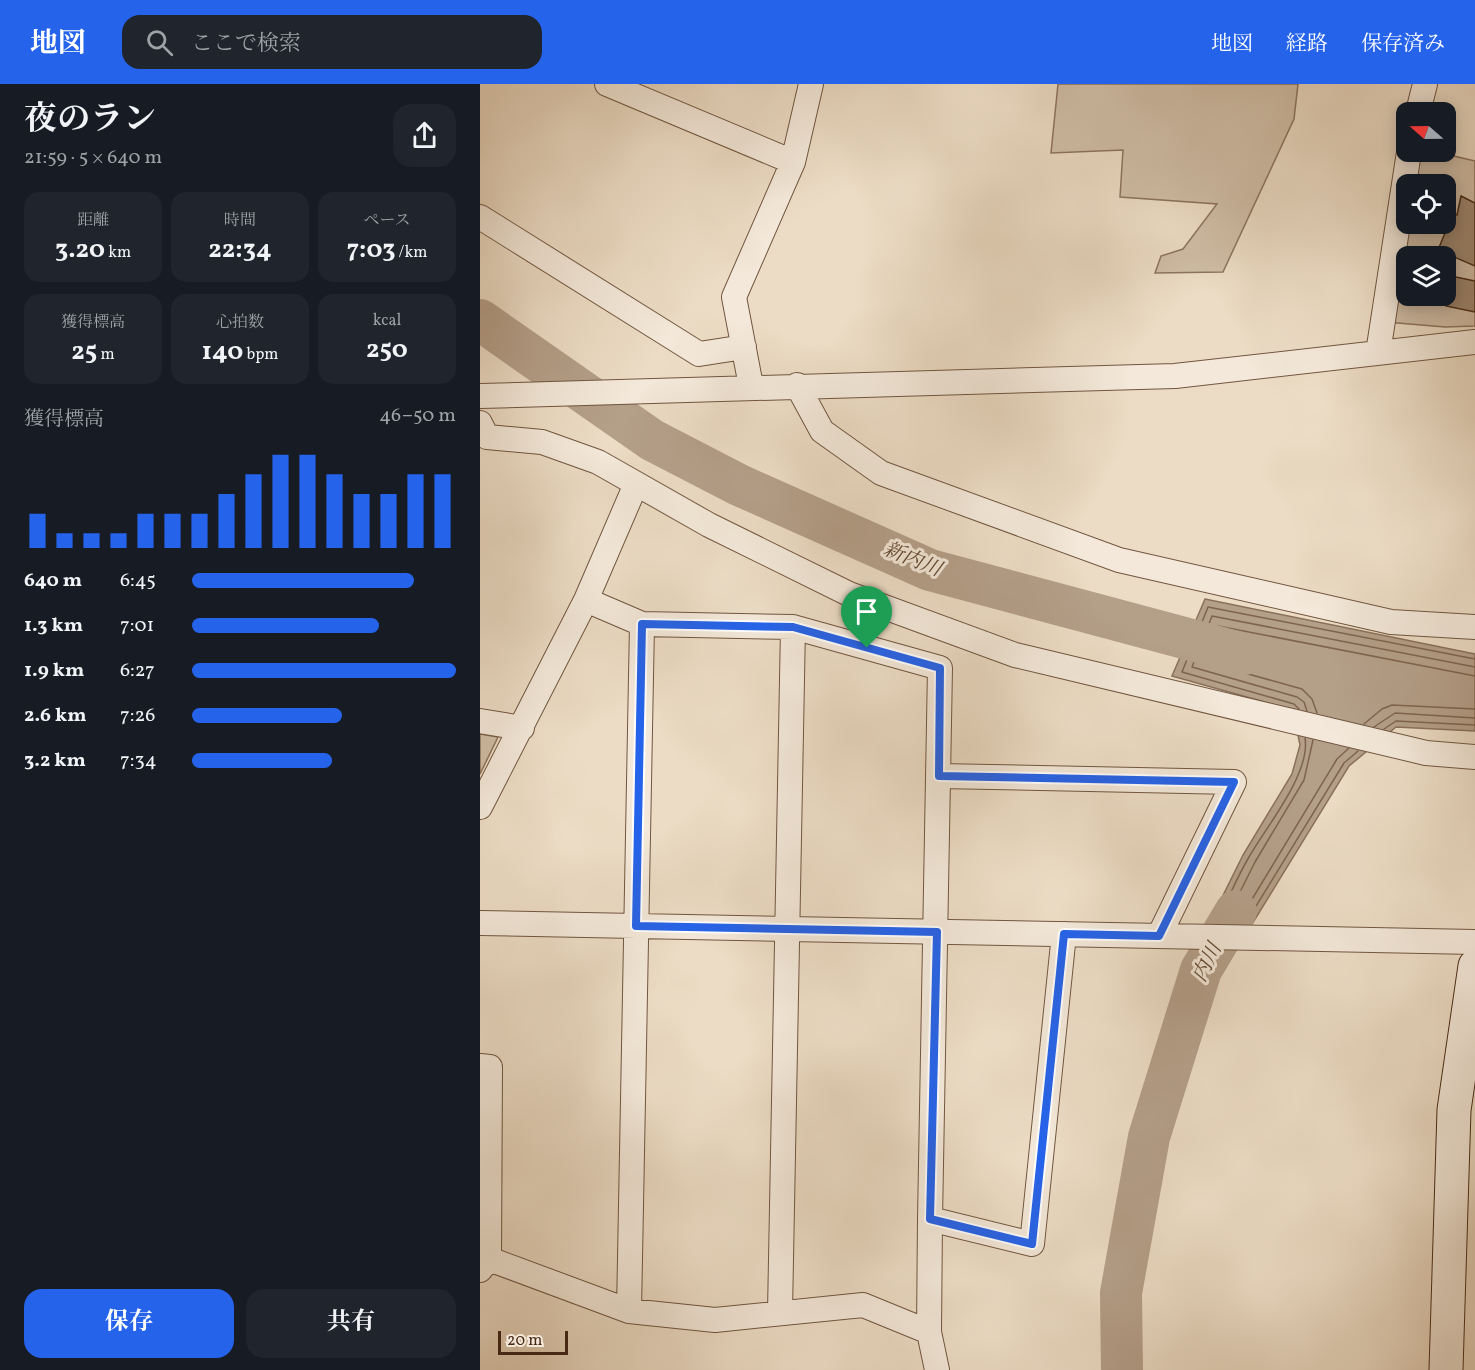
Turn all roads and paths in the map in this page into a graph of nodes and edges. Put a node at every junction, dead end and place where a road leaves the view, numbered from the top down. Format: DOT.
graph roads {
  1 [pos="607,84"];
  2 [pos="811,84"];
  3 [pos="1425,84"];
  4 [pos="1420,102"];
  5 [pos="793,162"];
  6 [pos="1407,162"];
  7 [pos="480,217"];
  8 [pos="1475,342"];
  9 [pos="744,347"];
  10 [pos="1378,353"];
  11 [pos="796,385"];
  12 [pos="752,386"];
  13 [pos="480,396"];
  14 [pos="480,423"];
  15 [pos="636,484"];
  16 [pos="586,600"];
  17 [pos="642,624"];
  18 [pos="793,627"];
  19 [pos="1475,627"];
  20 [pos="480,721"];
  21 [pos="522,728"];
  22 [pos="1475,757"];
  23 [pos="939,776"];
  24 [pos="480,807"];
  25 [pos="480,923"];
  26 [pos="636,926"];
  27 [pos="787,929"];
  28 [pos="937,932"];
  29 [pos="1064,934"];
  30 [pos="1159,936"];
  31 [pos="1475,942"];
  32 [pos="1475,966"];
  33 [pos="480,1066"];
  34 [pos="930,1219"];
  35 [pos="484,1264"];
  36 [pos="629,1311"];
  37 [pos="780,1312"];
  38 [pos="929,1332"];
  39 [pos="937,1370"];
  40 [pos="1446,1370"];
  1 -- 5 [label="street"];
  2 -- 5 [label="street"];
  3 -- 4 [label="street"];
  5 -- 9 [label="street"];
  6 -- 10 [label="street"];
  7 -- 9 [label="street"];
  8 -- 10 [label="street"];
  9 -- 12 [label="street"];
  10 -- 11 [label="street"];
  11 -- 12 [label="street"];
  11 -- 19 [label="street"];
  12 -- 13 [label="street"];
  14 -- 15 [label="street"];
  15 -- 16 [label="street"];
  15 -- 22 [label="street"];
  16 -- 17 [label="street"];
  16 -- 21 [label="street"];
  17 -- 18 [label="street"];
  17 -- 26 [label="street"];
  18 -- 23 [label="street"];
  18 -- 27 [label="street"];
  20 -- 21 [label="street"];
  21 -- 24 [label="street"];
  23 -- 28 [label="street"];
  23 -- 30 [label="street"];
  25 -- 26 [label="street"];
  26 -- 27 [label="street"];
  26 -- 36 [label="street"];
  27 -- 28 [label="street"];
  27 -- 37 [label="street"];
  28 -- 29 [label="street"];
  28 -- 34 [label="street"];
  29 -- 30 [label="street"];
  29 -- 34 [label="street"];
  30 -- 31 [label="street"];
  32 -- 40 [label="street"];
  33 -- 35 [label="street"];
  34 -- 38 [label="street"];
  35 -- 36 [label="street"];
  36 -- 37 [label="street"];
  37 -- 38 [label="street"];
  38 -- 39 [label="street"];
}
